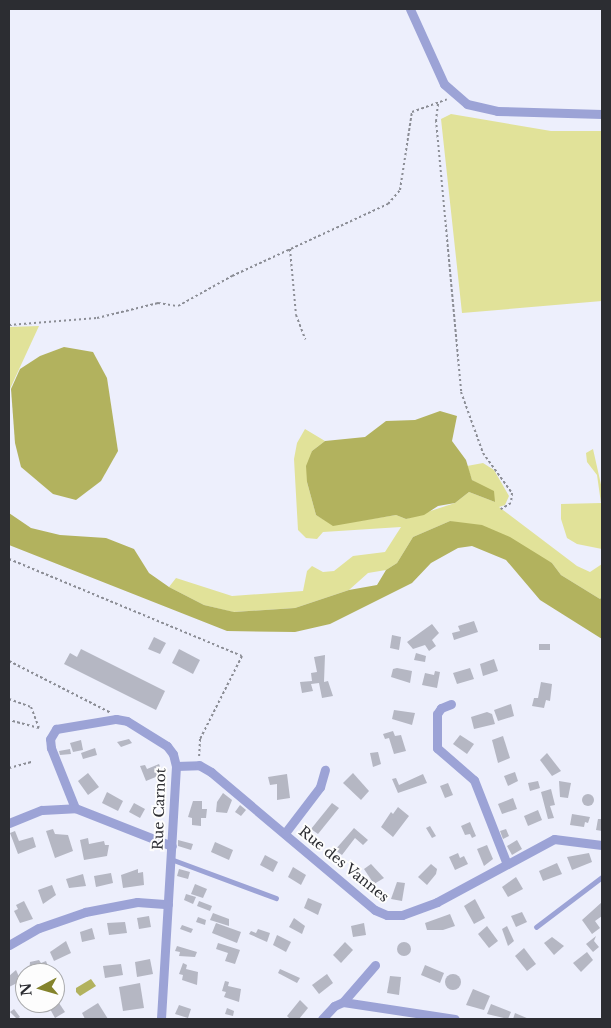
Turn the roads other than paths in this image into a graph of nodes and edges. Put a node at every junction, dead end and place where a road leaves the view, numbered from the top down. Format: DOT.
graph roads {
  1 [pos="410,9"];
  2 [pos="602,114"];
  3 [pos="451,704"];
  4 [pos="176,766"];
  5 [pos="325,770"];
  6 [pos="75,808"];
  7 [pos="9,823"];
  8 [pos="285,833"];
  9 [pos="602,845"];
  10 [pos="172,846"];
  11 [pos="171,858"];
  12 [pos="507,864"];
  13 [pos="602,877"];
  14 [pos="276,898"];
  15 [pos="168,904"];
  16 [pos="536,927"];
  17 [pos="9,945"];
  18 [pos="375,965"];
  19 [pos="343,1002"];
  20 [pos="160,1019"];
  21 [pos="322,1019"];
  22 [pos="455,1019"];
  1 -- 2 [label="street"];
  3 -- 12 [label="street"];
  4 -- 6 [label="street, Rue Carnot"];
  4 -- 8 [label="street, Rue des Vannes"];
  4 -- 10 [label="street, Rue Carnot"];
  5 -- 8 [label="street"];
  6 -- 7 [label="street"];
  6 -- 10 [label="street"];
  8 -- 12 [label="street, Rue des Vannes"];
  9 -- 12 [label="street, Rue des Vannes"];
  10 -- 11 [label="street, Rue Carnot"];
  11 -- 14 [label="lane"];
  11 -- 15 [label="street, Rue Carnot"];
  13 -- 16 [label="lane"];
  15 -- 17 [label="street"];
  15 -- 20 [label="street, Rue Carnot"];
  18 -- 19 [label="street"];
  19 -- 21 [label="street"];
  19 -- 22 [label="street"];
}
